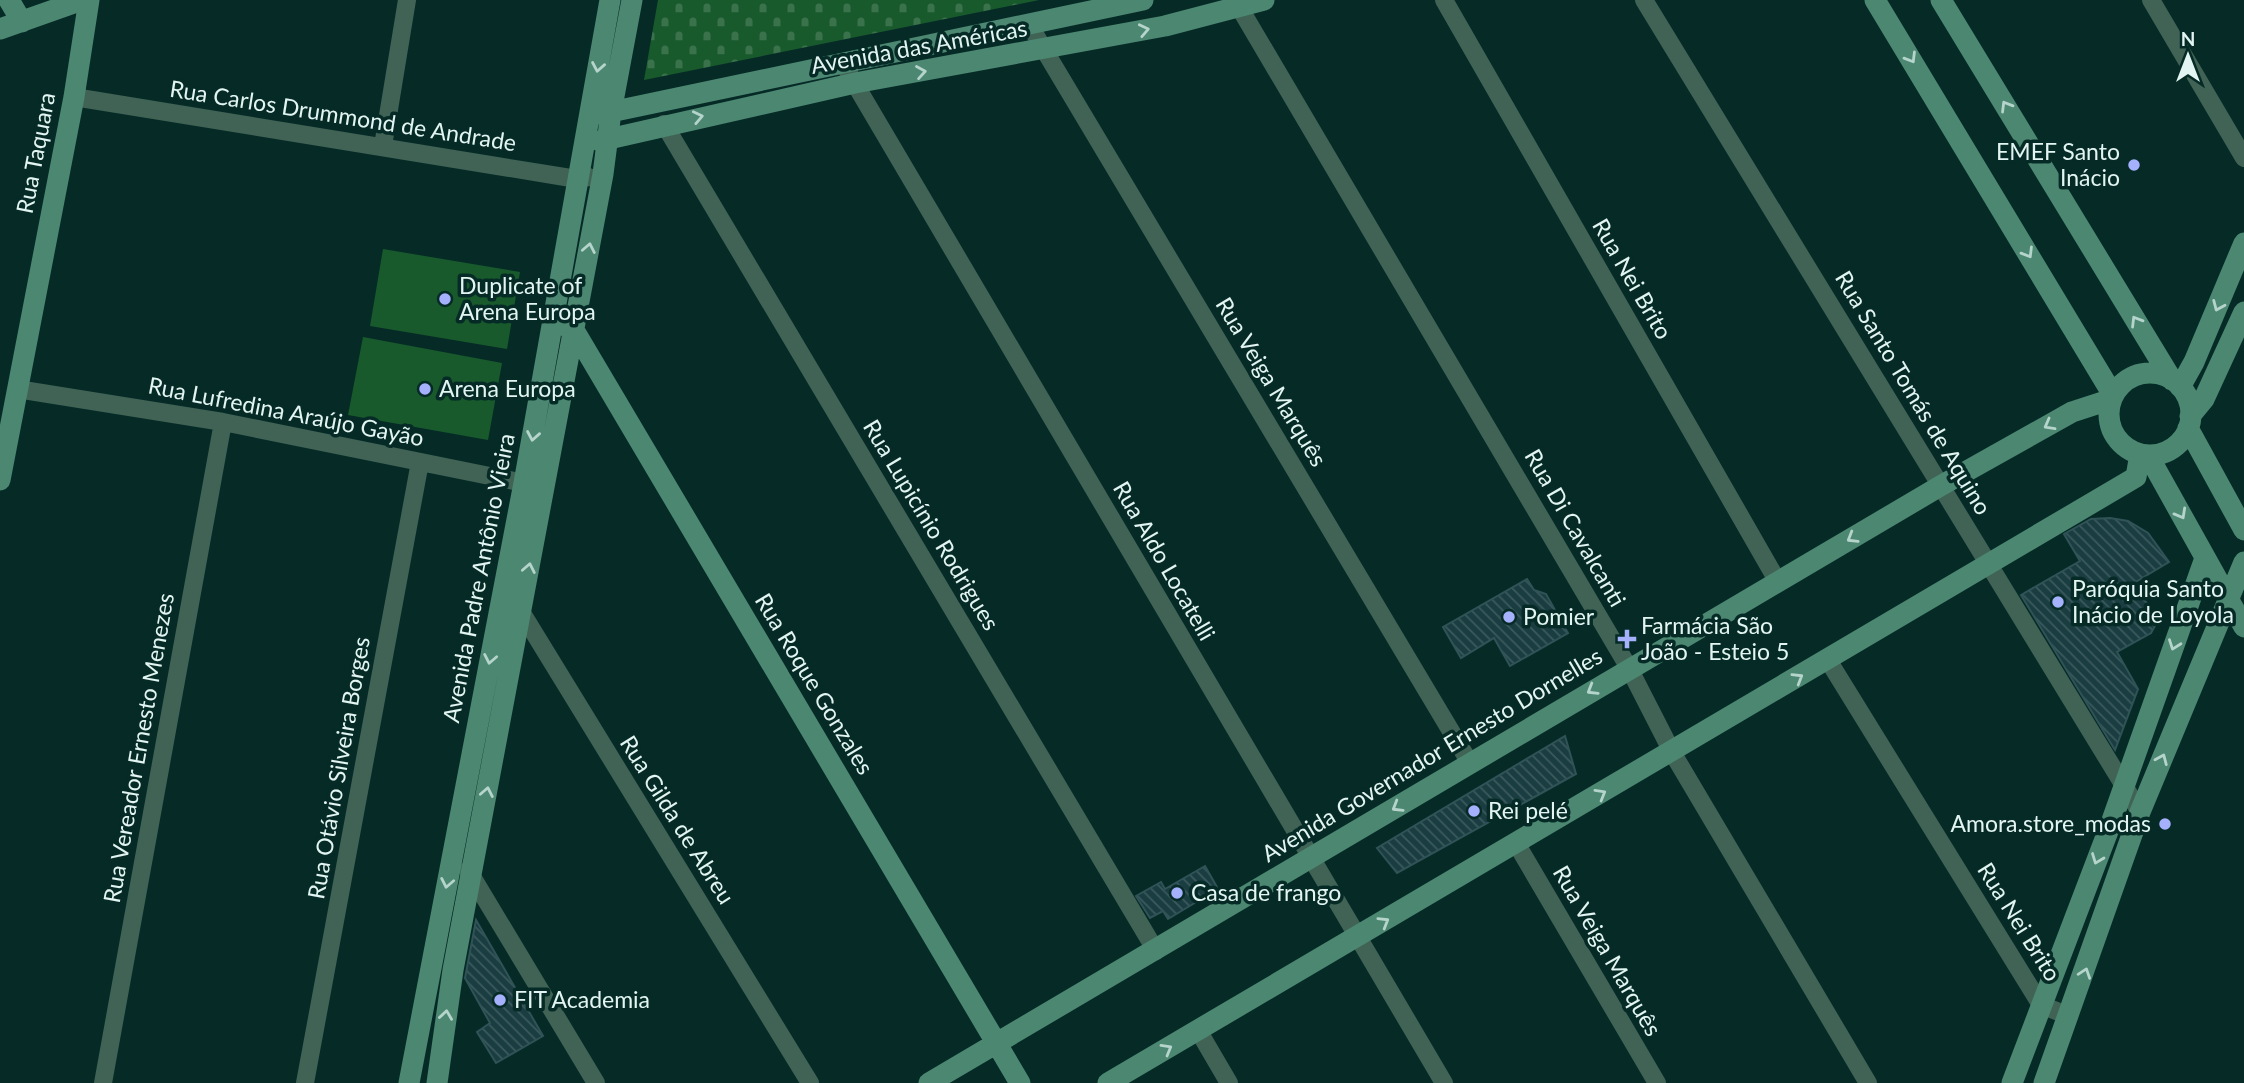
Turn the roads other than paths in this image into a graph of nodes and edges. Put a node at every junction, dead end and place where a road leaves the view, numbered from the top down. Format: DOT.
graph roads {
  1 [pos="9,0"];
  2 [pos="82,0"];
  3 [pos="89,0"];
  4 [pos="407,0"];
  5 [pos="610,0"];
  6 [pos="632,0"];
  7 [pos="1143,0"];
  8 [pos="1264,0"];
  9 [pos="1444,0"];
  10 [pos="1644,0"];
  11 [pos="1875,0"];
  12 [pos="1941,0"];
  13 [pos="2151,0"];
  14 [pos="1238,4"];
  15 [pos="22,22"];
  16 [pos="1030,26"];
  17 [pos="0,29"];
  18 [pos="1044,51"];
  19 [pos="843,63"];
  20 [pos="855,83"];
  21 [pos="74,97"];
  22 [pos="611,112"];
  23 [pos="589,115"];
  24 [pos="664,124"];
  25 [pos="610,139"];
  26 [pos="584,144"];
  27 [pos="383,146"];
  28 [pos="2244,158"];
  29 [pos="603,174"];
  30 [pos="577,179"];
  31 [pos="2244,243"];
  32 [pos="2244,312"];
  33 [pos="553,325"];
  34 [pos="574,330"];
  35 [pos="2176,383"];
  36 [pos="17,389"];
  37 [pos="2113,397"];
  38 [pos="223,422"];
  39 [pos="2189,422"];
  40 [pos="2144,454"];
  41 [pos="420,462"];
  42 [pos="0,480"];
  43 [pos="535,483"];
  44 [pos="1942,485"];
  45 [pos="2244,530"];
  46 [pos="2205,558"];
  47 [pos="2244,562"];
  48 [pos="1987,565"];
  49 [pos="504,582"];
  50 [pos="1778,582"];
  51 [pos="2229,601"];
  52 [pos="521,612"];
  53 [pos="2244,627"];
  54 [pos="1828,660"];
  55 [pos="1629,668"];
  56 [pos="1672,752"];
  57 [pos="1470,763"];
  58 [pos="2123,787"];
  59 [pos="2140,813"];
  60 [pos="455,841"];
  61 [pos="1516,844"];
  62 [pos="1310,859"];
  63 [pos="471,877"];
  64 [pos="1357,938"];
  65 [pos="1156,951"];
  66 [pos="2041,1005"];
  67 [pos="2069,1016"];
  68 [pos="1198,1030"];
  69 [pos="998,1045"];
  70 [pos="103,1083"];
  71 [pos="305,1083"];
  72 [pos="410,1083"];
  73 [pos="437,1083"];
  74 [pos="596,1083"];
  75 [pos="810,1083"];
  76 [pos="929,1083"];
  77 [pos="1020,1083"];
  78 [pos="1108,1083"];
  79 [pos="1230,1083"];
  80 [pos="1444,1083"];
  81 [pos="1657,1083"];
  82 [pos="1868,1083"];
  83 [pos="2012,1083"];
  84 [pos="2044,1083"];
  1 -- 15 [label="main road"];
  2 -- 15 [label="main road"];
  3 -- 21 [label="main road, Rua Taquara"];
  4 -- 27 [label="street"];
  5 -- 23 [label="main road, Avenida Padre Antônio Vieira, one-way"];
  6 -- 22 [label="main road, Avenida Padre Antônio Vieira"];
  7 -- 16 [label="main road, Avenida das Américas"];
  8 -- 14 [label="main road, Avenida das Américas"];
  9 -- 50 [label="street, Rua Nei Brito"];
  10 -- 44 [label="street, Rua Santo Tomás de Aquino"];
  11 -- 37 [label="main road, one-way"];
  35 -- 12 [label="main road, one-way"];
  13 -- 28 [label="street"];
  18 -- 14 [label="main road, Avenida das Américas, one-way"];
  14 -- 55 [label="street, Rua Di Cavalcanti"];
  15 -- 17 [label="main road"];
  16 -- 18 [label="street, Rua Veiga Marquês"];
  16 -- 19 [label="main road, Avenida das Américas"];
  20 -- 18 [label="main road, Avenida das Américas, one-way"];
  18 -- 57 [label="street, Rua Veiga Marquês"];
  19 -- 20 [label="street, Rua Aldo Locatelli"];
  19 -- 22 [label="main road, Avenida das Américas"];
  24 -- 20 [label="main road, Avenida das Américas, one-way"];
  20 -- 62 [label="street, Rua Aldo Locatelli"];
  21 -- 27 [label="street, Rua Carlos Drummond de Andrade"];
  21 -- 36 [label="main road, Rua Taquara"];
  22 -- 23 [label="main road, Avenida das Américas"];
  22 -- 25 [label="main road, Avenida Padre Antônio Vieira"];
  23 -- 26 [label="main road, Avenida Padre Antônio Vieira"];
  24 -- 25 [label="main road, Avenida das Américas"];
  24 -- 65 [label="street, Rua Lupicínio Rodrigues"];
  25 -- 26 [label="main road, Avenida das Américas"];
  25 -- 29 [label="main road, Avenida Padre Antônio Vieira"];
  26 -- 30 [label="main road, Avenida Padre Antônio Vieira"];
  27 -- 30 [label="street, Rua Carlos Drummond de Andrade"];
  29 -- 30 [label="street, Rua Carlos Drummond de Andrade"];
  34 -- 29 [label="main road, Avenida Padre Antônio Vieira, one-way"];
  30 -- 33 [label="main road, Avenida Padre Antônio Vieira"];
  31 -- 35 [label="main road, one-way"];
  32 -- 39 [label="main road"];
  33 -- 34 [label="main road"];
  33 -- 43 [label="main road, Avenida Padre Antônio Vieira, one-way"];
  34 -- 43 [label="main road, Avenida Padre Antônio Vieira"];
  34 -- 69 [label="main road, Rua Roque Gonzales"];
  35 -- 37 [label="main road"];
  35 -- 39 [label="main road"];
  36 -- 38 [label="street, Rua Lufredina Araújo Gayão"];
  36 -- 42 [label="main road, Rua Taquara"];
  37 -- 40 [label="main road"];
  37 -- 44 [label="main road, Avenida Governador Ernesto Dornelles, one-way"];
  38 -- 41 [label="street, Rua Lufredina Araújo Gayão"];
  38 -- 70 [label="street, Rua Vereador Ernesto Menezes"];
  39 -- 40 [label="main road"];
  39 -- 45 [label="main road"];
  40 -- 46 [label="main road, one-way"];
  40 -- 48 [label="main road"];
  41 -- 43 [label="street, Rua Lufredina Araújo Gayão"];
  41 -- 71 [label="street, Rua Otávio Silveira Borges"];
  43 -- 49 [label="main road, Avenida Padre Antônio Vieira"];
  52 -- 43 [label="main road, Avenida Padre Antônio Vieira, one-way"];
  44 -- 48 [label="street, Rua Santo Tomás de Aquino"];
  44 -- 50 [label="main road, Avenida Governador Ernesto Dornelles, one-way"];
  46 -- 51 [label="main road"];
  46 -- 58 [label="main road, one-way"];
  47 -- 51 [label="main road"];
  48 -- 54 [label="main road"];
  48 -- 58 [label="street, Rua Santo Tomás de Aquino"];
  49 -- 52 [label="street, Rua Gilda de Abreu"];
  49 -- 60 [label="main road, Avenida Padre Antônio Vieira, one-way"];
  50 -- 55 [label="main road, Avenida Governador Ernesto Dornelles"];
  51 -- 53 [label="main road"];
  59 -- 51 [label="main road, one-way"];
  63 -- 52 [label="main road, Avenida Padre Antônio Vieira, one-way"];
  52 -- 75 [label="street, Rua Gilda de Abreu"];
  56 -- 54 [label="main road, one-way"];
  54 -- 66 [label="street, Rua Nei Brito"];
  55 -- 56 [label="street, Rua Di Cavalcanti"];
  55 -- 57 [label="main road, Avenida Governador Ernesto Dornelles, one-way"];
  61 -- 56 [label="main road, one-way"];
  56 -- 82 [label="street, Rua Di Cavalcanti"];
  57 -- 62 [label="main road, Avenida Governador Ernesto Dornelles, one-way"];
  58 -- 59 [label="street, Rua Santo Tomás de Aquino"];
  58 -- 66 [label="main road, one-way"];
  67 -- 59 [label="main road, one-way"];
  60 -- 63 [label="street"];
  60 -- 72 [label="main road, Avenida Padre Antônio Vieira, one-way"];
  64 -- 61 [label="main road, one-way"];
  61 -- 81 [label="street, Rua Veiga Marquês"];
  62 -- 64 [label="street, Rua Aldo Locatelli"];
  62 -- 65 [label="main road, Avenida Governador Ernesto Dornelles"];
  73 -- 63 [label="main road, Avenida Padre Antônio Vieira, one-way"];
  63 -- 74 [label="street"];
  64 -- 68 [label="main road"];
  64 -- 80 [label="street, Rua Aldo Locatelli"];
  65 -- 69 [label="main road, Avenida Governador Ernesto Dornelles"];
  66 -- 67 [label="street, Rua Nei Brito"];
  66 -- 83 [label="main road"];
  67 -- 84 [label="main road"];
  78 -- 68 [label="main road, one-way"];
  68 -- 79 [label="street"];
  69 -- 76 [label="main road, Avenida Governador Ernesto Dornelles"];
  69 -- 77 [label="main road, Rua Roque Gonzales"];
}
